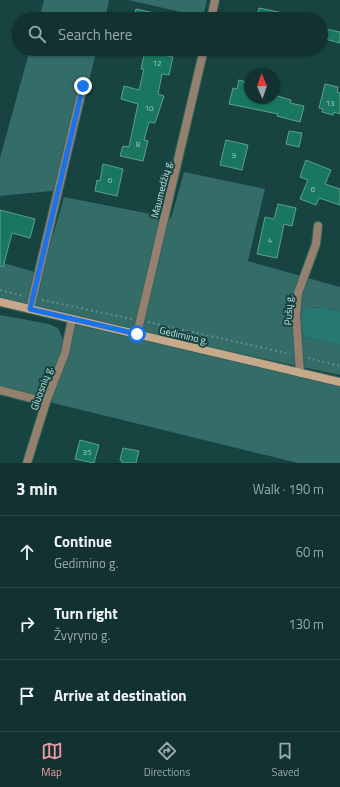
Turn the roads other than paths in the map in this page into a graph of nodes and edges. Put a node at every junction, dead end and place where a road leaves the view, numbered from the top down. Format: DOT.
graph roads {
  1 [pos="215,0"];
  2 [pos="212,12"];
  3 [pos="202,56"];
  4 [pos="83,86"];
  5 [pos="318,226"];
  6 [pos="0,302"];
  7 [pos="30,309"];
  8 [pos="72,319"];
  9 [pos="137,334"];
  10 [pos="300,373"];
  11 [pos="340,382"];
  12 [pos="0,390"];
  13 [pos="46,402"];
  14 [pos="27,463"];
  1 -- 2 [label="street"];
  3 -- 9 [label="street, Maumedžių g."];
  4 -- 7 [label="street"];
  5 -- 10 [label="street, Pušų g."];
  6 -- 7 [label="main road, Gedimino g."];
  7 -- 8 [label="main road, Gedimino g."];
  8 -- 9 [label="main road, Gedimino g."];
  8 -- 13 [label="street, Gluosnių g."];
  9 -- 10 [label="main road, Gedimino g."];
  10 -- 11 [label="main road, Gedimino g."];
  12 -- 13 [label="street"];
  13 -- 14 [label="street, Gluosnių g."];
}
